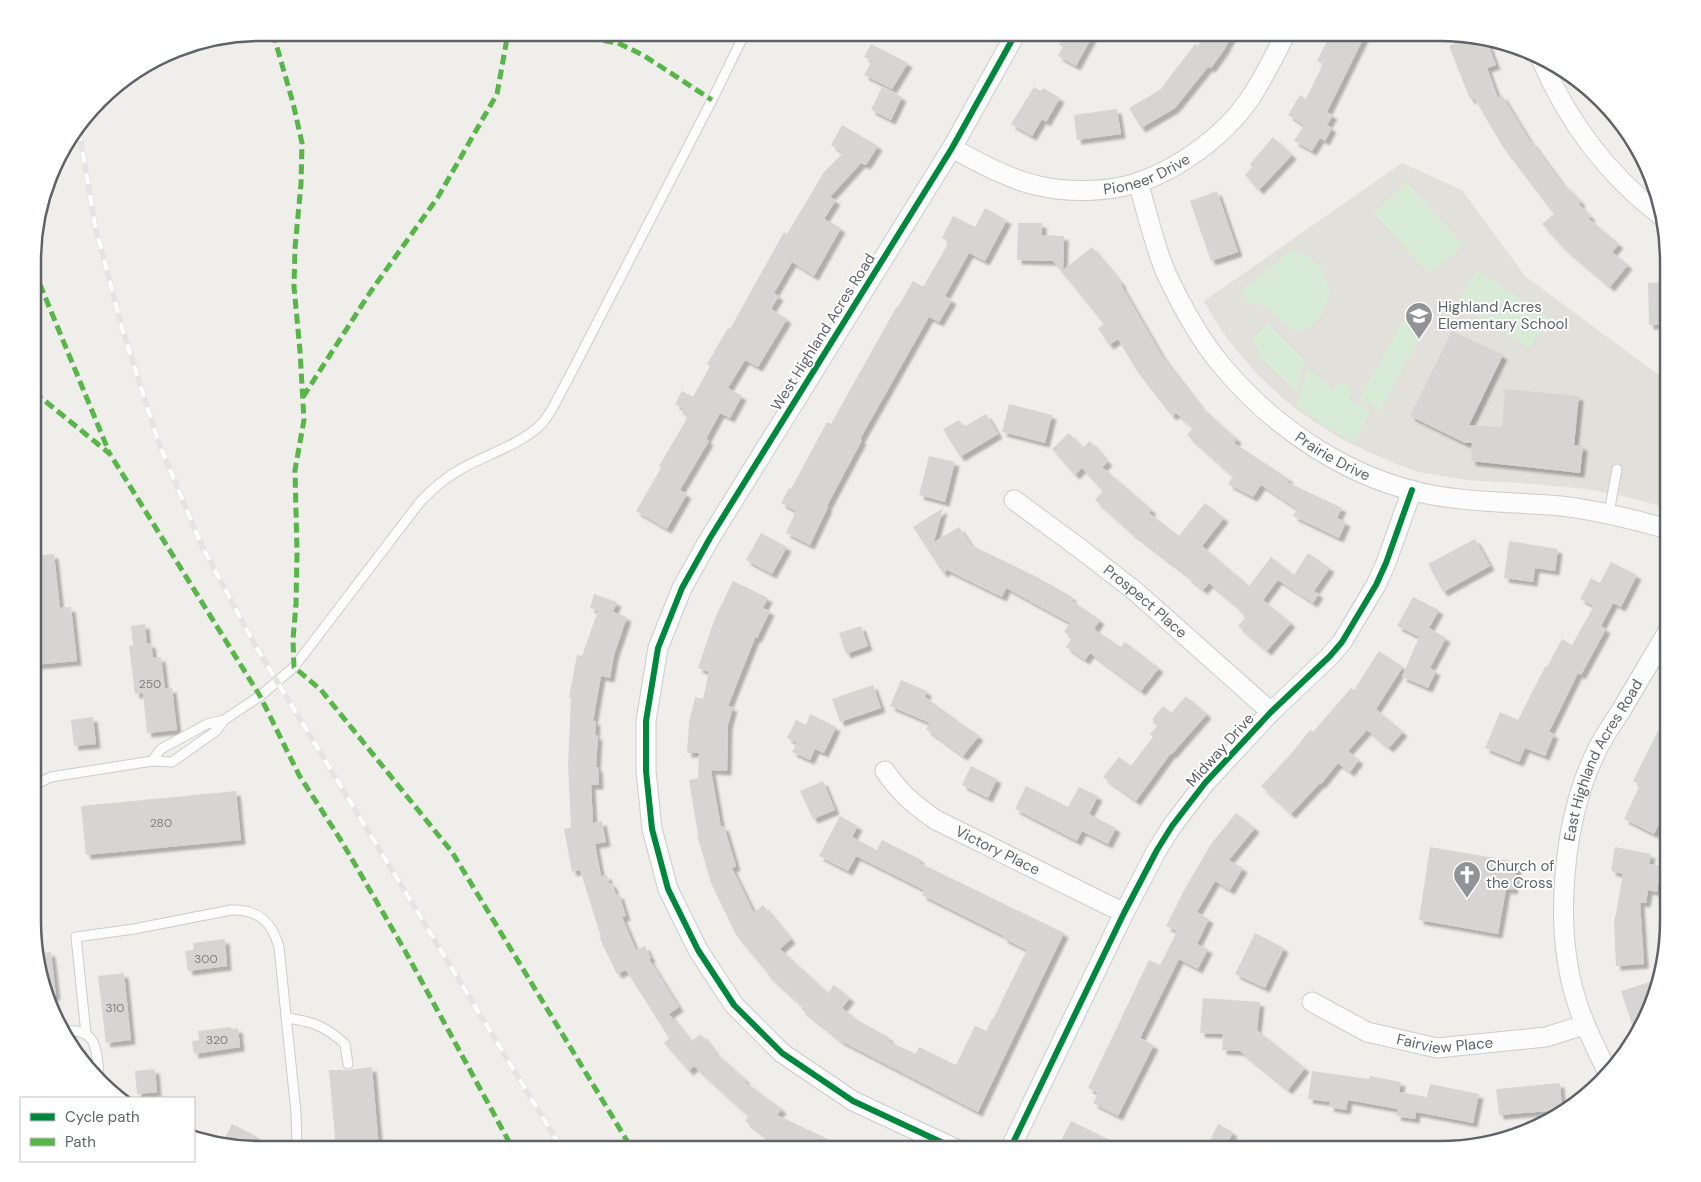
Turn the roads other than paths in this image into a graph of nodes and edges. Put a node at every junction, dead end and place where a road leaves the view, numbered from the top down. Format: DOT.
graph roads {
  1 [pos="741,41"];
  2 [pos="1012,41"];
  3 [pos="1282,41"];
  4 [pos="1545,68"];
  5 [pos="952,148"];
  6 [pos="1138,182"];
  7 [pos="1654,210"];
  8 [pos="1617,469"];
  9 [pos="1412,490"];
  10 [pos="1014,500"];
  11 [pos="1609,514"];
  12 [pos="1660,527"];
  13 [pos="1660,644"];
  14 [pos="1271,712"];
  15 [pos="224,720"];
  16 [pos="152,761"];
  17 [pos="885,771"];
  18 [pos="41,782"];
  19 [pos="1124,912"];
  20 [pos="1312,1002"];
  21 [pos="286,1018"];
  22 [pos="1584,1024"];
  23 [pos="71,1031"];
  24 [pos="86,1034"];
  25 [pos="348,1064"];
  26 [pos="1605,1066"];
  27 [pos="98,1068"];
  28 [pos="297,1141"];
  29 [pos="939,1141"];
  30 [pos="1014,1141"];
  1 -- 15 [label="lane"];
  2 -- 5 [label="street, West Highland Acres Road"];
  3 -- 6 [label="street, Pioneer Drive"];
  4 -- 7 [label="street"];
  5 -- 6 [label="street, Pioneer Drive"];
  5 -- 29 [label="street, West Highland Acres Road"];
  6 -- 9 [label="street, Prairie Drive"];
  8 -- 11 [label="lane"];
  9 -- 11 [label="street, Prairie Drive"];
  9 -- 14 [label="street, Midway Drive"];
  10 -- 14 [label="street, Prospect Place"];
  11 -- 12 [label="street, Prairie Drive"];
  13 -- 22 [label="street, East Highland Acres Road"];
  14 -- 19 [label="street, Midway Drive"];
  15 -- 16 [label="lane"];
  15 -- 16 [label="lane"];
  16 -- 18 [label="lane"];
  17 -- 19 [label="street, Victory Place"];
  19 -- 30 [label="street, Midway Drive"];
  20 -- 22 [label="street, Fairview Place"];
  21 -- 24 [label="lane"];
  21 -- 25 [label="lane"];
  21 -- 28 [label="lane"];
  22 -- 26 [label="street, East Highland Acres Road"];
  23 -- 24 [label="lane"];
  24 -- 27 [label="lane"];
}
